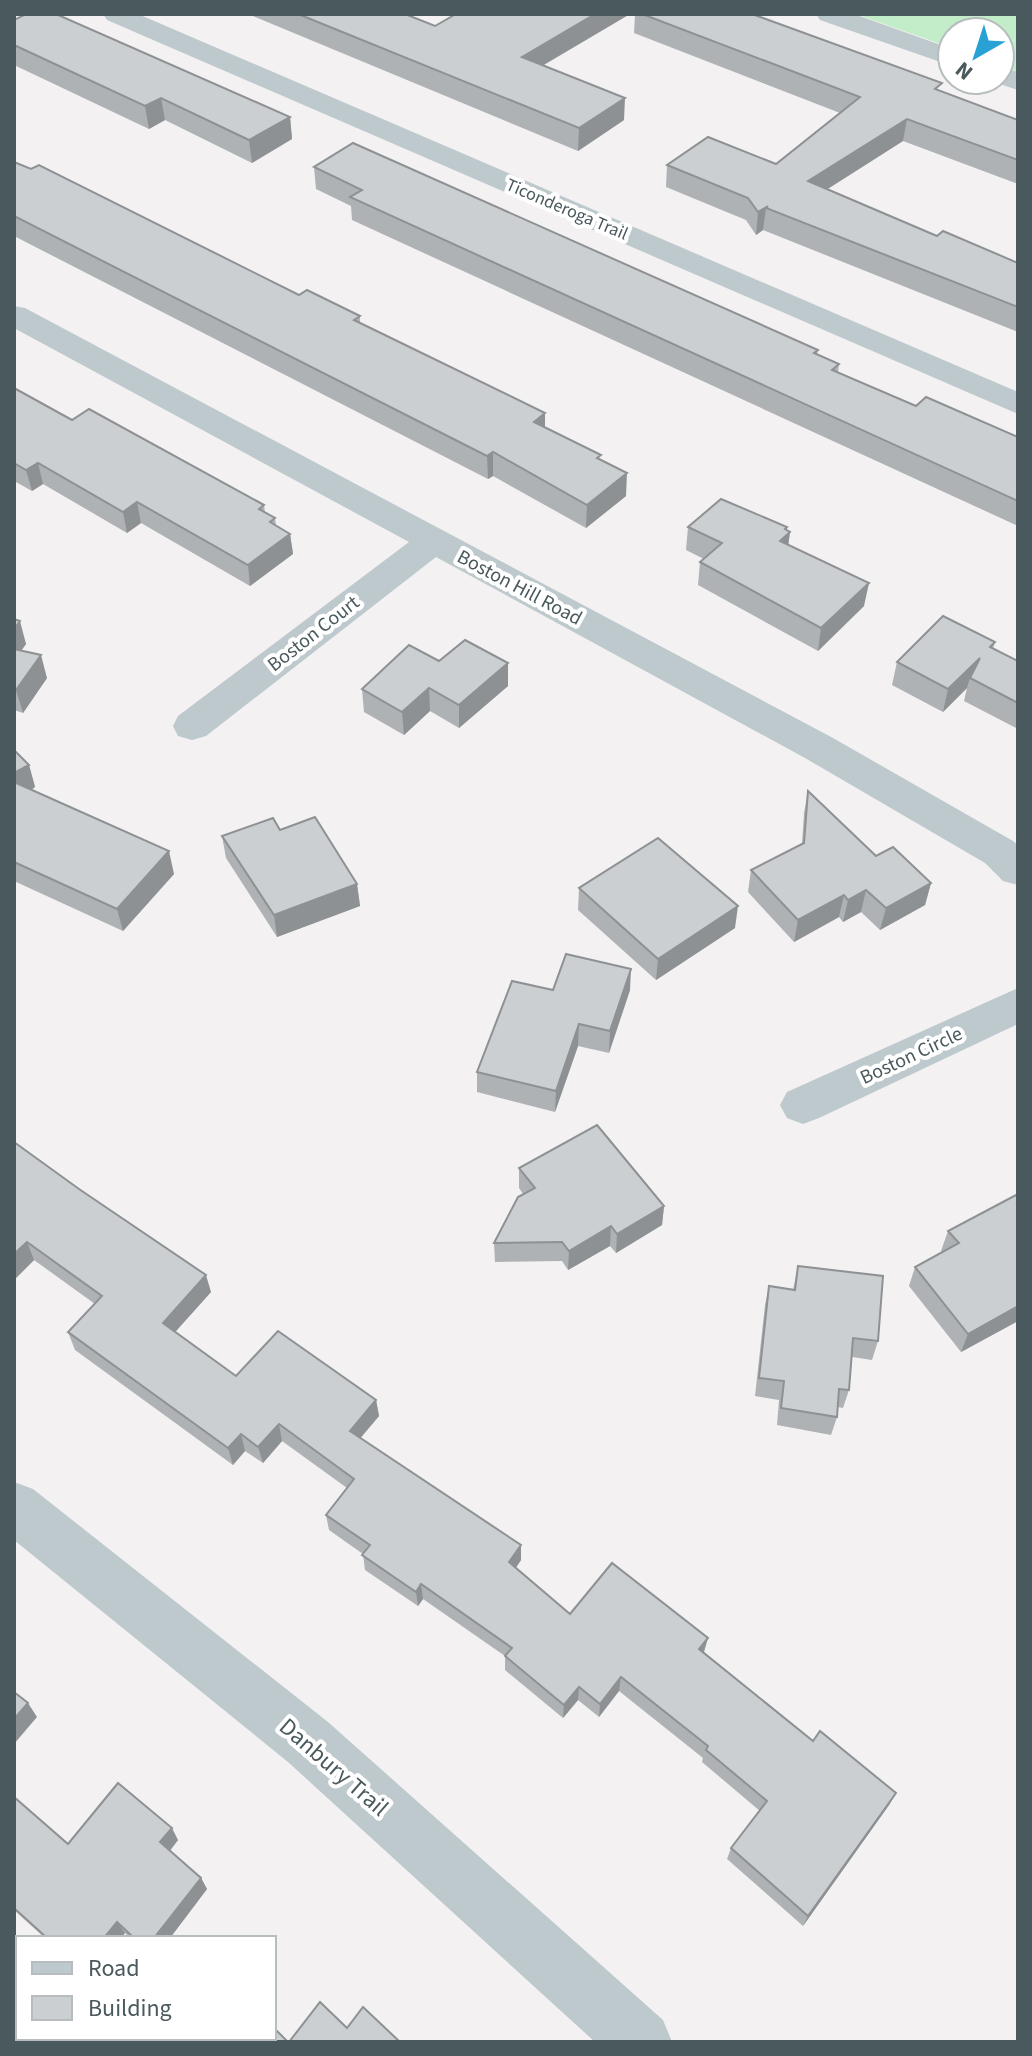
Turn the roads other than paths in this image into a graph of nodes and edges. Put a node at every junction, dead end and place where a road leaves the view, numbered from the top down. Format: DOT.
graph roads {
  1 [pos="116,14"];
  2 [pos="829,14"];
  3 [pos="936,52"];
  4 [pos="14,315"];
  5 [pos="1018,404"];
  6 [pos="434,541"];
  7 [pos="192,726"];
  8 [pos="1018,870"];
  9 [pos="1018,1005"];
  10 [pos="803,1105"];
  11 [pos="14,1507"];
  12 [pos="641,2042"];
  1 -- 5 [label="street, Ticonderoga Trail"];
  2 -- 3 [label="street"];
  4 -- 6 [label="street, Boston Hill Road"];
  6 -- 7 [label="street, Boston Court"];
  6 -- 8 [label="street, Boston Hill Road"];
  9 -- 10 [label="street, Boston Circle"];
  11 -- 12 [label="street, Danbury Trail"];
}
